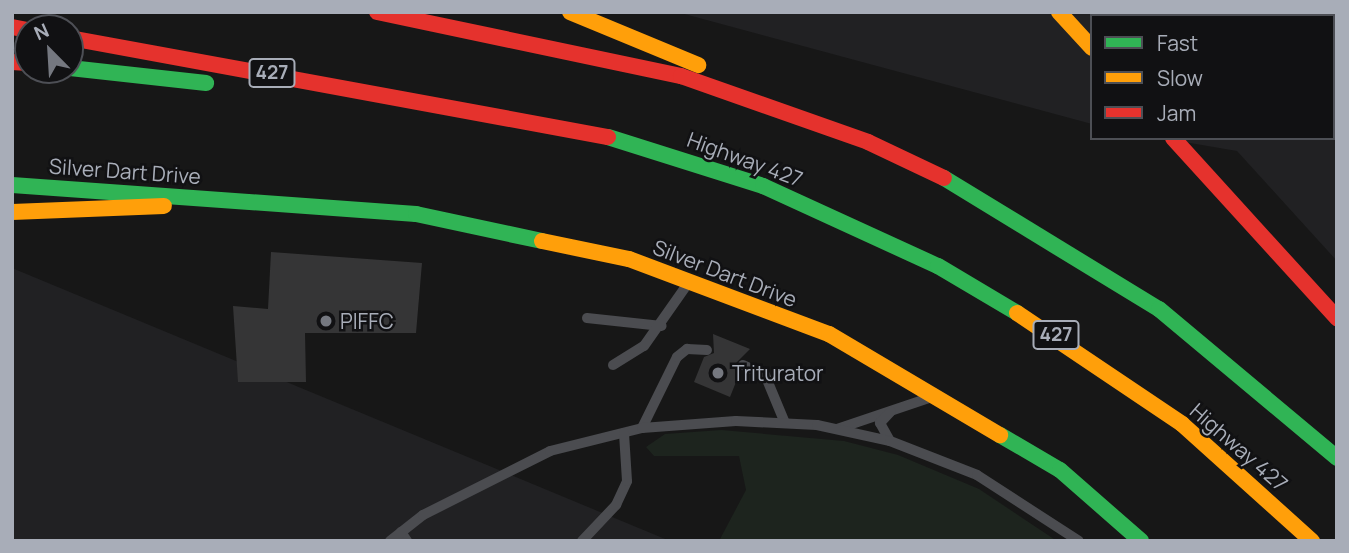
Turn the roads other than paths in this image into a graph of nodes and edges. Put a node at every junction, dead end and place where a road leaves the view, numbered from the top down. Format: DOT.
graph roads {
  1 [pos="377,12"];
  2 [pos="570,12"];
  3 [pos="1059,12"];
  4 [pos="84,40"];
  5 [pos="1090,46"];
  6 [pos="84,69"];
  7 [pos="786,108"];
  8 [pos="474,109"];
  9 [pos="1175,140"];
  10 [pos="12,185"];
  11 [pos="234,201"];
  12 [pos="12,212"];
  13 [pos="689,282"];
  14 [pos="587,318"];
  15 [pos="1337,318"];
  16 [pos="662,326"];
  17 [pos="707,350"];
  18 [pos="613,365"];
  19 [pos="743,365"];
  20 [pos="935,397"];
  21 [pos="897,407"];
  22 [pos="785,423"];
  23 [pos="642,428"];
  24 [pos="837,429"];
  25 [pos="624,433"];
  26 [pos="890,441"];
  27 [pos="1337,458"];
  28 [pos="404,537"];
  29 [pos="390,541"];
  30 [pos="582,541"];
  31 [pos="1079,541"];
  32 [pos="1141,541"];
  33 [pos="1312,541"];
  1 -- 7 [label="main road"];
  2 -- 7 [label="main road"];
  3 -- 5 [label="main road"];
  4 -- 8 [label="main road, Highway 427 / 427"];
  6 -- 8 [label="main road"];
  7 -- 27 [label="main road"];
  8 -- 33 [label="main road, Highway 427 / 427"];
  9 -- 15 [label="main road"];
  10 -- 11 [label="main road, Silver Dart Drive"];
  11 -- 12 [label="main road, Silver Dart Drive"];
  11 -- 13 [label="main road, Silver Dart Drive"];
  13 -- 16 [label="lane"];
  13 -- 20 [label="main road, Silver Dart Drive"];
  14 -- 16 [label="lane"];
  16 -- 18 [label="lane"];
  17 -- 23 [label="lane"];
  19 -- 22 [label="lane"];
  20 -- 21 [label="lane"];
  20 -- 32 [label="main road, Silver Dart Drive"];
  21 -- 24 [label="lane"];
  21 -- 26 [label="lane"];
  22 -- 23 [label="lane"];
  22 -- 24 [label="lane"];
  23 -- 25 [label="lane"];
  24 -- 26 [label="lane"];
  25 -- 28 [label="lane"];
  25 -- 30 [label="lane"];
  26 -- 31 [label="lane"];
  28 -- 29 [label="lane"];
}
